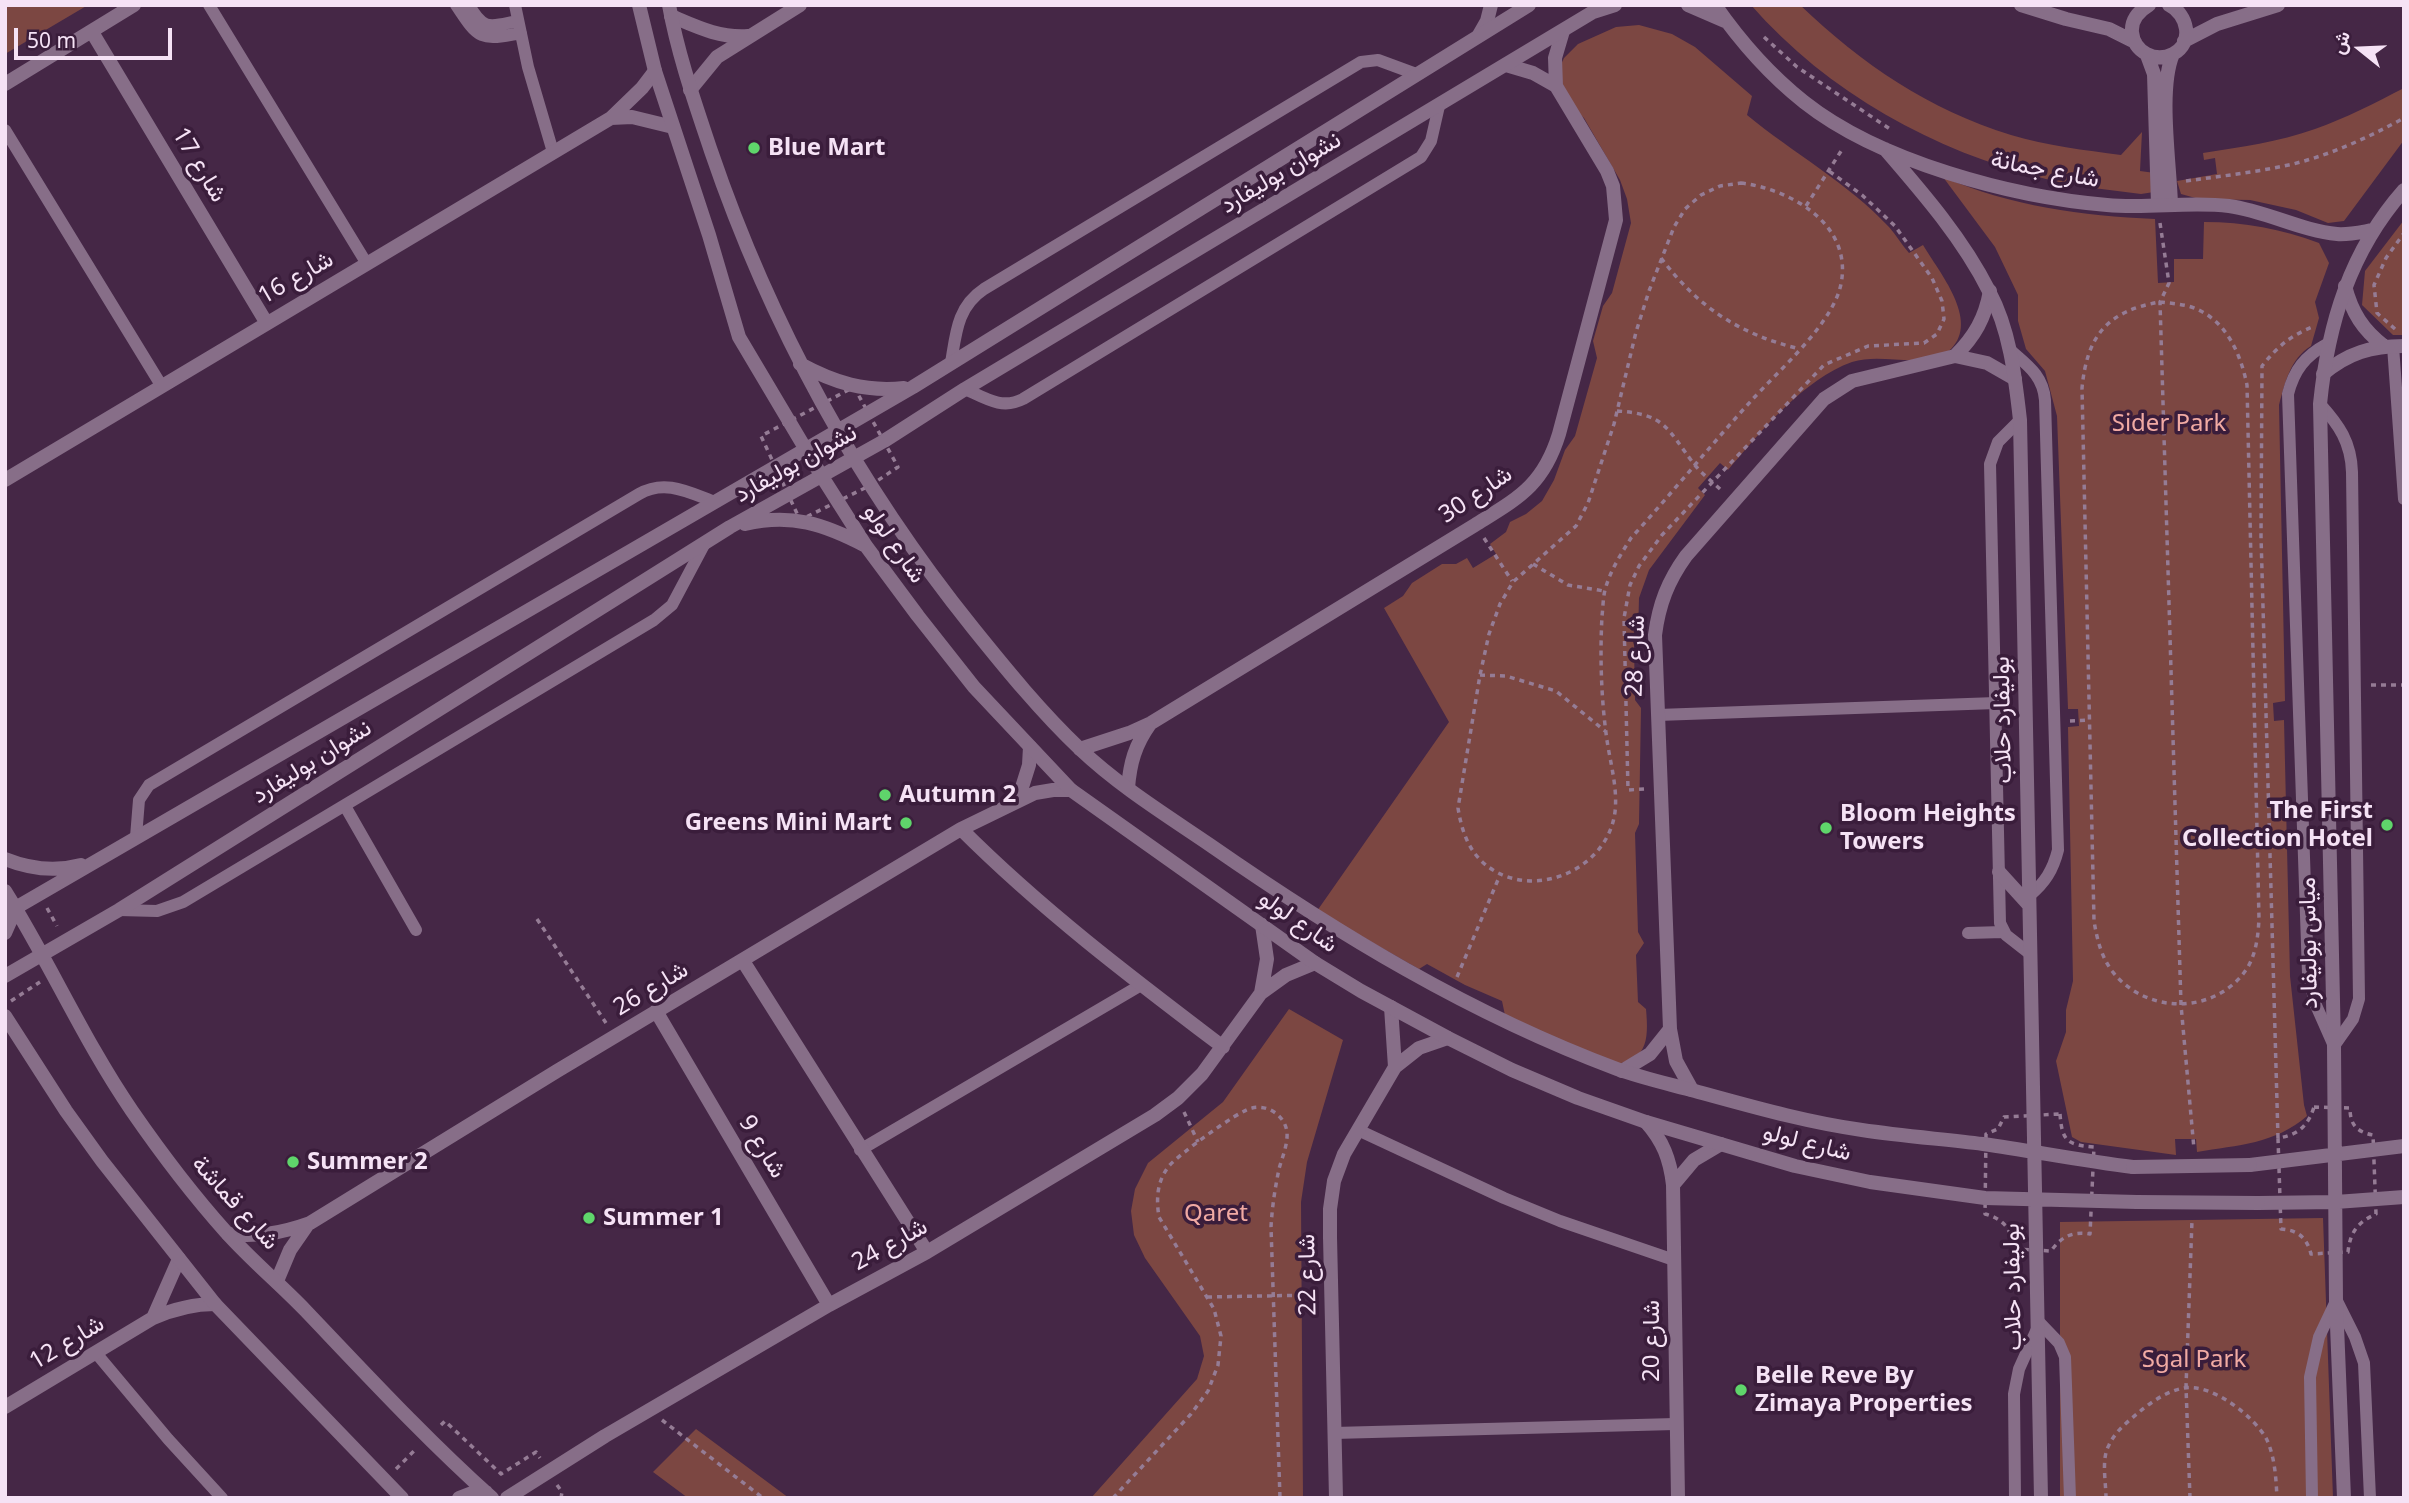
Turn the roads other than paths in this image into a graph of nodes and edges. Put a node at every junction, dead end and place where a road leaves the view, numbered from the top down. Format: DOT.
graph roads {
  1 [pos="134,5"];
  2 [pos="209,5"];
  3 [pos="456,5"];
  4 [pos="469,5"];
  5 [pos="514,5"];
  6 [pos="639,5"];
  7 [pos="800,5"];
  8 [pos="1491,5"];
  9 [pos="1529,5"];
  10 [pos="1615,5"];
  11 [pos="1688,5"];
  12 [pos="1715,5"];
  13 [pos="2021,5"];
  14 [pos="2148,5"];
  15 [pos="2278,5"];
  16 [pos="2172,6"];
  17 [pos="670,11"];
  18 [pos="2136,17"];
  19 [pos="2184,19"];
  20 [pos="1726,22"];
  21 [pos="2217,24"];
  22 [pos="2099,26"];
  23 [pos="519,27"];
  24 [pos="1563,31"];
  25 [pos="92,32"];
  26 [pos="1479,35"];
  27 [pos="749,36"];
  28 [pos="2184,41"];
  29 [pos="2135,42"];
  30 [pos="2174,54"];
  31 [pos="2147,55"];
  32 [pos="1506,65"];
  33 [pos="655,71"];
  34 [pos="1416,74"];
  35 [pos="5,84"];
  36 [pos="1556,86"];
  37 [pos="690,90"];
  38 [pos="1439,106"];
  39 [pos="611,118"];
  40 [pos="673,127"];
  41 [pos="5,130"];
  42 [pos="1885,149"];
  43 [pos="553,152"];
  44 [pos="2404,190"];
  45 [pos="2165,205"];
  46 [pos="2373,230"];
  47 [pos="368,264"];
  48 [pos="2345,286"];
  49 [pos="1990,291"];
  50 [pos="266,322"];
  51 [pos="2327,344"];
  52 [pos="2394,346"];
  53 [pos="2010,349"];
  54 [pos="1955,356"];
  55 [pos="951,363"];
  56 [pos="800,364"];
  57 [pos="2323,374"];
  58 [pos="2015,379"];
  59 [pos="161,385"];
  60 [pos="913,387"];
  61 [pos="965,388"];
  62 [pos="2320,404"];
  63 [pos="2020,420"];
  64 [pos="838,430"];
  65 [pos="805,450"];
  66 [pos="853,458"];
  67 [pos="821,475"];
  68 [pos="5,480"];
  69 [pos="2404,499"];
  70 [pos="715,502"];
  71 [pos="730,527"];
  72 [pos="705,542"];
  73 [pos="866,546"];
  74 [pos="1996,703"];
  75 [pos="1658,715"];
  76 [pos="1151,723"];
  77 [pos="1030,747"];
  78 [pos="1080,749"];
  79 [pos="1128,788"];
  80 [pos="1071,790"];
  81 [pos="1018,800"];
  82 [pos="345,806"];
  83 [pos="961,829"];
  84 [pos="136,837"];
  85 [pos="5,859"];
  86 [pos="93,862"];
  87 [pos="1999,872"];
  88 [pos="5,891"];
  89 [pos="2029,900"];
  90 [pos="118,910"];
  91 [pos="10,911"];
  92 [pos="1262,925"];
  93 [pos="416,930"];
  94 [pos="2003,932"];
  95 [pos="5,933"];
  96 [pos="1968,933"];
  97 [pos="2029,953"];
  98 [pos="42,954"];
  99 [pos="743,961"];
  100 [pos="1315,963"];
  101 [pos="5,976"];
  102 [pos="1141,985"];
  103 [pos="1261,993"];
  104 [pos="1391,1007"];
  105 [pos="656,1012"];
  106 [pos="5,1016"];
  107 [pos="1670,1029"];
  108 [pos="5,1037"];
  109 [pos="1448,1038"];
  110 [pos="2334,1045"];
  111 [pos="1223,1047"];
  112 [pos="30,1055"];
  113 [pos="1395,1067"];
  114 [pos="1622,1071"];
  115 [pos="1692,1090"];
  116 [pos="1646,1122"];
  117 [pos="1358,1130"];
  118 [pos="1721,1144"];
  119 [pos="2404,1146"];
  120 [pos="860,1150"];
  121 [pos="2034,1153"];
  122 [pos="2335,1156"];
  123 [pos="1673,1185"];
  124 [pos="2404,1197"];
  125 [pos="2034,1200"];
  126 [pos="2336,1202"];
  127 [pos="310,1223"];
  128 [pos="228,1234"];
  129 [pos="927,1252"];
  130 [pos="179,1259"];
  131 [pos="1674,1260"];
  132 [pos="277,1281"];
  133 [pos="2336,1301"];
  134 [pos="215,1304"];
  135 [pos="829,1305"];
  136 [pos="153,1318"];
  137 [pos="2037,1324"];
  138 [pos="96,1353"];
  139 [pos="5,1407"];
  140 [pos="1675,1424"];
  141 [pos="1334,1433"];
  142 [pos="489,1495"];
  143 [pos="222,1498"];
  144 [pos="402,1498"];
  145 [pos="460,1498"];
  146 [pos="507,1498"];
  147 [pos="1336,1498"];
  148 [pos="1678,1498"];
  149 [pos="2015,1498"];
  150 [pos="2040,1498"];
  151 [pos="2070,1498"];
  152 [pos="2312,1498"];
  153 [pos="2344,1498"];
  154 [pos="2370,1498"];
  1 -- 25 [label="street"];
  2 -- 47 [label="lane"];
  3 -- 23 [label="lane"];
  4 -- 23 [label="lane"];
  5 -- 23 [label="lane"];
  6 -- 33 [label="street, شارع لولو"];
  7 -- 27 [label="street"];
  8 -- 26 [label="street"];
  9 -- 26 [label="street, نشوان بوليفارد"];
  10 -- 24 [label="street, نشوان بوليفارد"];
  11 -- 20 [label="street"];
  12 -- 20 [label="street, شارع جمانة"];
  13 -- 22 [label="street"];
  14 -- 18 [label="street"];
  15 -- 21 [label="street"];
  16 -- 19 [label="street"];
  17 -- 27 [label="street"];
  17 -- 37 [label="street, شارع لولو"];
  18 -- 22 [label="street"];
  18 -- 29 [label="street"];
  19 -- 21 [label="street"];
  19 -- 28 [label="street"];
  20 -- 42 [label="street, شارع جمانة"];
  21 -- 28 [label="street"];
  22 -- 29 [label="street"];
  23 -- 43 [label="lane"];
  24 -- 32 [label="street, نشوان بوليفارد"];
  24 -- 36 [label="street"];
  25 -- 35 [label="street"];
  25 -- 50 [label="street, شارع 17"];
  26 -- 34 [label="street, نشوان بوليفارد"];
  27 -- 37 [label="street"];
  28 -- 30 [label="street"];
  29 -- 31 [label="street"];
  30 -- 31 [label="street"];
  30 -- 45 [label="street"];
  31 -- 45 [label="street"];
  32 -- 36 [label="street"];
  32 -- 38 [label="street, نشوان بوليفارد"];
  33 -- 39 [label="street, شارع 16"];
  33 -- 40 [label="street, شارع لولو"];
  34 -- 55 [label="street, نشوان بوليفارد"];
  34 -- 55 [label="lane"];
  36 -- 76 [label="street, شارع 30"];
  37 -- 56 [label="street, شارع لولو"];
  38 -- 61 [label="street, نشوان بوليفارد"];
  38 -- 61 [label="lane"];
  39 -- 40 [label="street"];
  39 -- 43 [label="street, شارع 16"];
  40 -- 65 [label="street, شارع لولو"];
  41 -- 59 [label="lane"];
  42 -- 45 [label="street, شارع جمانة"];
  42 -- 49 [label="street, بوليفارد حلاب"];
  43 -- 47 [label="street, شارع 16"];
  44 -- 46 [label="street"];
  45 -- 46 [label="street, شارع جمانة"];
  46 -- 48 [label="street, مياس بوليفارد"];
  47 -- 50 [label="street, شارع 16"];
  48 -- 51 [label="street, مياس بوليفارد"];
  48 -- 52 [label="street"];
  49 -- 53 [label="street, بوليفارد حلاب"];
  49 -- 54 [label="street"];
  50 -- 59 [label="street, شارع 16"];
  51 -- 57 [label="street, مياس بوليفارد"];
  51 -- 110 [label="lane"];
  52 -- 57 [label="street"];
  52 -- 69 [label="lane"];
  53 -- 58 [label="street, بوليفارد حلاب"];
  53 -- 89 [label="lane"];
  54 -- 58 [label="street, شارع 28"];
  54 -- 75 [label="street, شارع 28"];
  55 -- 60 [label="street, نشوان بوليفارد"];
  56 -- 60 [label="street"];
  56 -- 64 [label="street, شارع لولو"];
  57 -- 62 [label="street, مياس بوليفارد"];
  58 -- 63 [label="street, بوليفارد حلاب"];
  59 -- 68 [label="street, شارع 16"];
  60 -- 64 [label="street, نشوان بوليفارد"];
  61 -- 66 [label="street, نشوان بوليفارد"];
  62 -- 110 [label="street, مياس بوليفارد"];
  62 -- 110 [label="lane"];
  63 -- 74 [label="lane"];
  63 -- 89 [label="street, بوليفارد حلاب"];
  64 -- 65 [label="street, نشوان بوليفارد"];
  64 -- 66 [label="street, شارع لولو"];
  65 -- 67 [label="street, شارع لولو"];
  65 -- 70 [label="street, نشوان بوليفارد"];
  66 -- 67 [label="street, نشوان بوليفارد"];
  66 -- 78 [label="street, شارع لولو"];
  67 -- 71 [label="street, نشوان بوليفارد"];
  67 -- 73 [label="street, شارع لولو"];
  70 -- 84 [label="street, نشوان بوليفارد"];
  70 -- 84 [label="lane"];
  71 -- 72 [label="street, نشوان بوليفارد"];
  71 -- 73 [label="street"];
  72 -- 82 [label="lane"];
  72 -- 90 [label="street, نشوان بوليفارد"];
  73 -- 77 [label="street, شارع لولو"];
  74 -- 75 [label="lane"];
  74 -- 87 [label="lane"];
  75 -- 107 [label="street, شارع 28"];
  76 -- 78 [label="street, شارع 30"];
  76 -- 79 [label="street, شارع 30"];
  77 -- 80 [label="street, شارع لولو"];
  77 -- 81 [label="street"];
  78 -- 79 [label="street, شارع لولو"];
  79 -- 114 [label="street, شارع لولو"];
  80 -- 81 [label="street, شارع 26"];
  80 -- 92 [label="street, شارع لولو"];
  81 -- 83 [label="street, شارع 26"];
  82 -- 90 [label="lane"];
  82 -- 93 [label="lane"];
  83 -- 99 [label="street, شارع 26"];
  83 -- 102 [label="street"];
  84 -- 86 [label="street, نشوان بوليفارد"];
  85 -- 86 [label="street"];
  86 -- 91 [label="street, نشوان بوليفارد"];
  87 -- 89 [label="street"];
  87 -- 94 [label="lane"];
  88 -- 91 [label="street, شارع قماشة"];
  89 -- 97 [label="street, بوليفارد حلاب"];
  90 -- 98 [label="street, نشوان بوليفارد"];
  91 -- 95 [label="street"];
  91 -- 98 [label="street, شارع قماشة"];
  92 -- 100 [label="street, شارع لولو"];
  92 -- 103 [label="street, شارع 24"];
  94 -- 96 [label="lane"];
  94 -- 97 [label="lane"];
  97 -- 121 [label="street, بوليفارد حلاب"];
  98 -- 101 [label="street, نشوان بوليفارد"];
  98 -- 128 [label="street, شارع قماشة"];
  99 -- 105 [label="street, شارع 26"];
  99 -- 120 [label="street"];
  100 -- 103 [label="street, شارع 24"];
  100 -- 104 [label="street, شارع لولو"];
  102 -- 111 [label="street"];
  102 -- 120 [label="lane"];
  103 -- 111 [label="street, شارع 24"];
  104 -- 109 [label="street, شارع لولو"];
  104 -- 113 [label="street"];
  105 -- 127 [label="street, شارع 26"];
  105 -- 135 [label="street, شارع 9"];
  106 -- 112 [label="street"];
  107 -- 114 [label="street"];
  107 -- 115 [label="street, شارع 28"];
  108 -- 112 [label="street"];
  109 -- 113 [label="street, شارع 22"];
  109 -- 116 [label="street, شارع لولو"];
  110 -- 122 [label="street, مياس بوليفارد"];
  111 -- 129 [label="street, شارع 24"];
  112 -- 130 [label="street"];
  113 -- 117 [label="street, شارع 22"];
  114 -- 115 [label="street, شارع لولو"];
  115 -- 121 [label="street, شارع لولو"];
  116 -- 118 [label="street, شارع لولو"];
  116 -- 123 [label="street, شارع 20"];
  117 -- 131 [label="lane"];
  117 -- 141 [label="street, شارع 22"];
  118 -- 123 [label="street"];
  118 -- 125 [label="street, شارع لولو"];
  119 -- 122 [label="street, شارع لولو"];
  120 -- 129 [label="street"];
  121 -- 122 [label="street, شارع لولو, bridge"];
  121 -- 125 [label="street, بوليفارد حلاب"];
  122 -- 126 [label="street, مياس بوليفارد"];
  123 -- 131 [label="street, شارع 20"];
  124 -- 126 [label="street, شارع لولو"];
  125 -- 126 [label="street, شارع لولو, bridge"];
  125 -- 137 [label="street, بوليفارد حلاب"];
  126 -- 133 [label="street, مياس بوليفارد"];
  127 -- 128 [label="street, شارع 26"];
  127 -- 132 [label="street, شارع 26"];
  128 -- 132 [label="street, شارع قماشة"];
  129 -- 135 [label="street, شارع 24"];
  130 -- 134 [label="street"];
  130 -- 136 [label="street"];
  131 -- 140 [label="street, شارع 20"];
  132 -- 142 [label="street, شارع قماشة"];
  133 -- 152 [label="lane"];
  133 -- 153 [label="street, مياس بوليفارد"];
  133 -- 154 [label="lane"];
  134 -- 136 [label="street, شارع 12"];
  134 -- 144 [label="street"];
  135 -- 146 [label="street, شارع 24"];
  136 -- 138 [label="street, شارع 12"];
  137 -- 149 [label="lane"];
  137 -- 150 [label="street, بوليفارد حلاب"];
  137 -- 151 [label="lane"];
  138 -- 139 [label="street, شارع 12"];
  138 -- 143 [label="lane"];
  140 -- 141 [label="lane"];
  140 -- 148 [label="street, شارع 20"];
  141 -- 147 [label="street, شارع 22"];
  142 -- 145 [label="street"];
}
